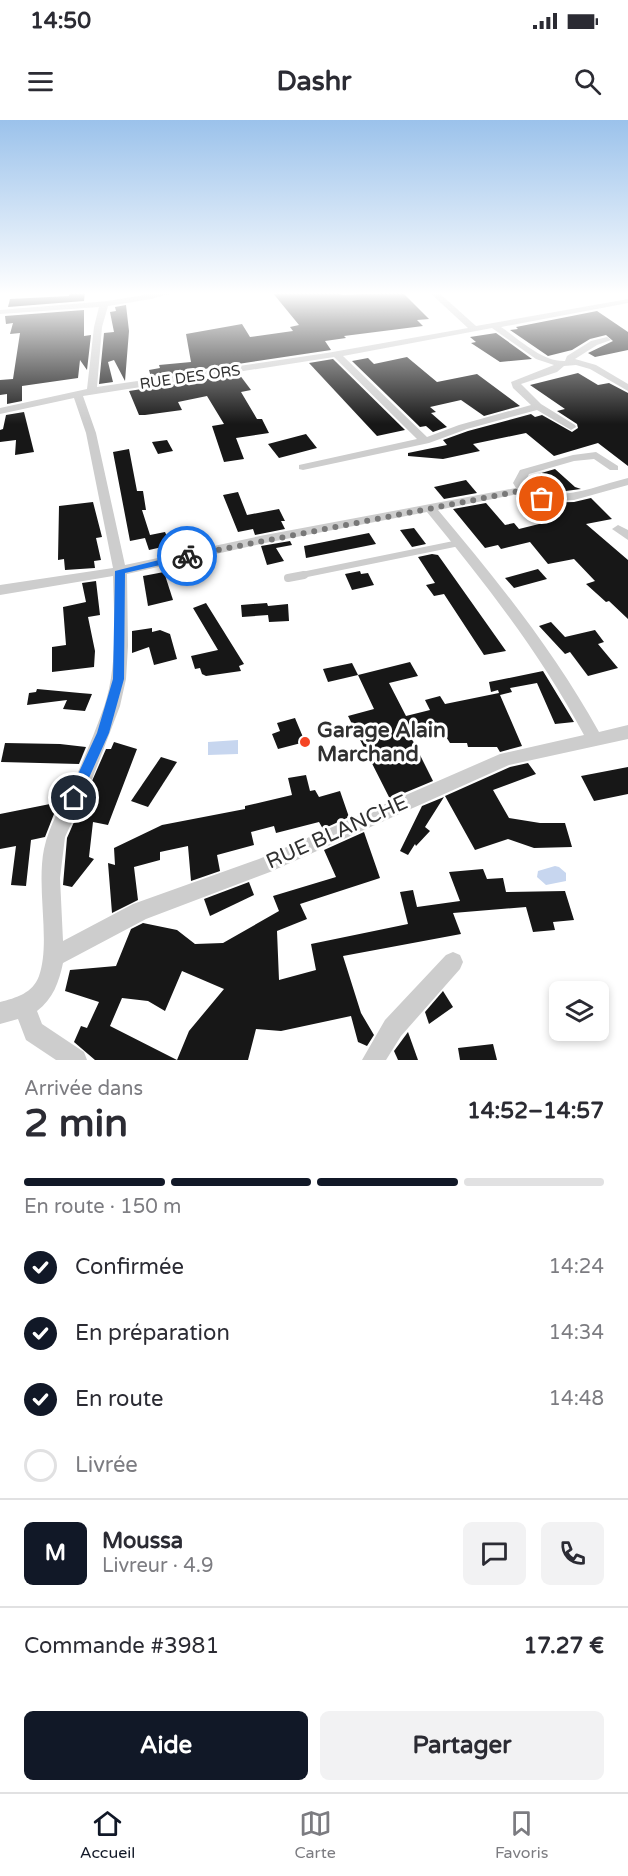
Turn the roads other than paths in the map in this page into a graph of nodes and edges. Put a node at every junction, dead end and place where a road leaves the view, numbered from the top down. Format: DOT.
graph roads {
  1 [pos="96,336"];
  2 [pos="436,336"];
  3 [pos="508,336"];
  4 [pos="607,340"];
  5 [pos="336,354"];
  6 [pos="565,363"];
  7 [pos="628,388"];
  8 [pos="85,392"];
  9 [pos="537,406"];
  10 [pos="0,411"];
  11 [pos="571,427"];
  12 [pos="425,441"];
  13 [pos="303,467"];
  14 [pos="614,468"];
  15 [pos="628,481"];
  16 [pos="520,491"];
  17 [pos="430,508"];
  18 [pos="459,543"];
  19 [pos="120,571"];
  20 [pos="288,578"];
  21 [pos="0,590"];
  22 [pos="628,732"];
  23 [pos="594,738"];
  24 [pos="54,957"];
  25 [pos="453,962"];
  26 [pos="24,1005"];
  27 [pos="0,1012"];
  28 [pos="76,1060"];
  29 [pos="372,1060"];
  1 -- 8 [label="street"];
  2 -- 5 [label="street, RUE DES ORS"];
  3 -- 6 [label="street"];
  4 -- 6 [label="street"];
  5 -- 8 [label="street, RUE DES ORS"];
  5 -- 12 [label="street"];
  6 -- 7 [label="street"];
  6 -- 9 [label="street"];
  8 -- 10 [label="street, RUE DES ORS"];
  8 -- 19 [label="street"];
  9 -- 11 [label="street"];
  9 -- 12 [label="street"];
  12 -- 13 [label="street"];
  14 -- 16 [label="street"];
  15 -- 16 [label="street"];
  16 -- 17 [label="street"];
  17 -- 18 [label="street"];
  17 -- 19 [label="street"];
  18 -- 20 [label="lane"];
  18 -- 23 [label="street"];
  19 -- 21 [label="street"];
  19 -- 24 [label="street"];
  22 -- 23 [label="street, RUE BLANCHE"];
  23 -- 24 [label="street, RUE BLANCHE"];
  24 -- 26 [label="street"];
  25 -- 29 [label="street"];
  26 -- 27 [label="street"];
  26 -- 28 [label="street"];
}
